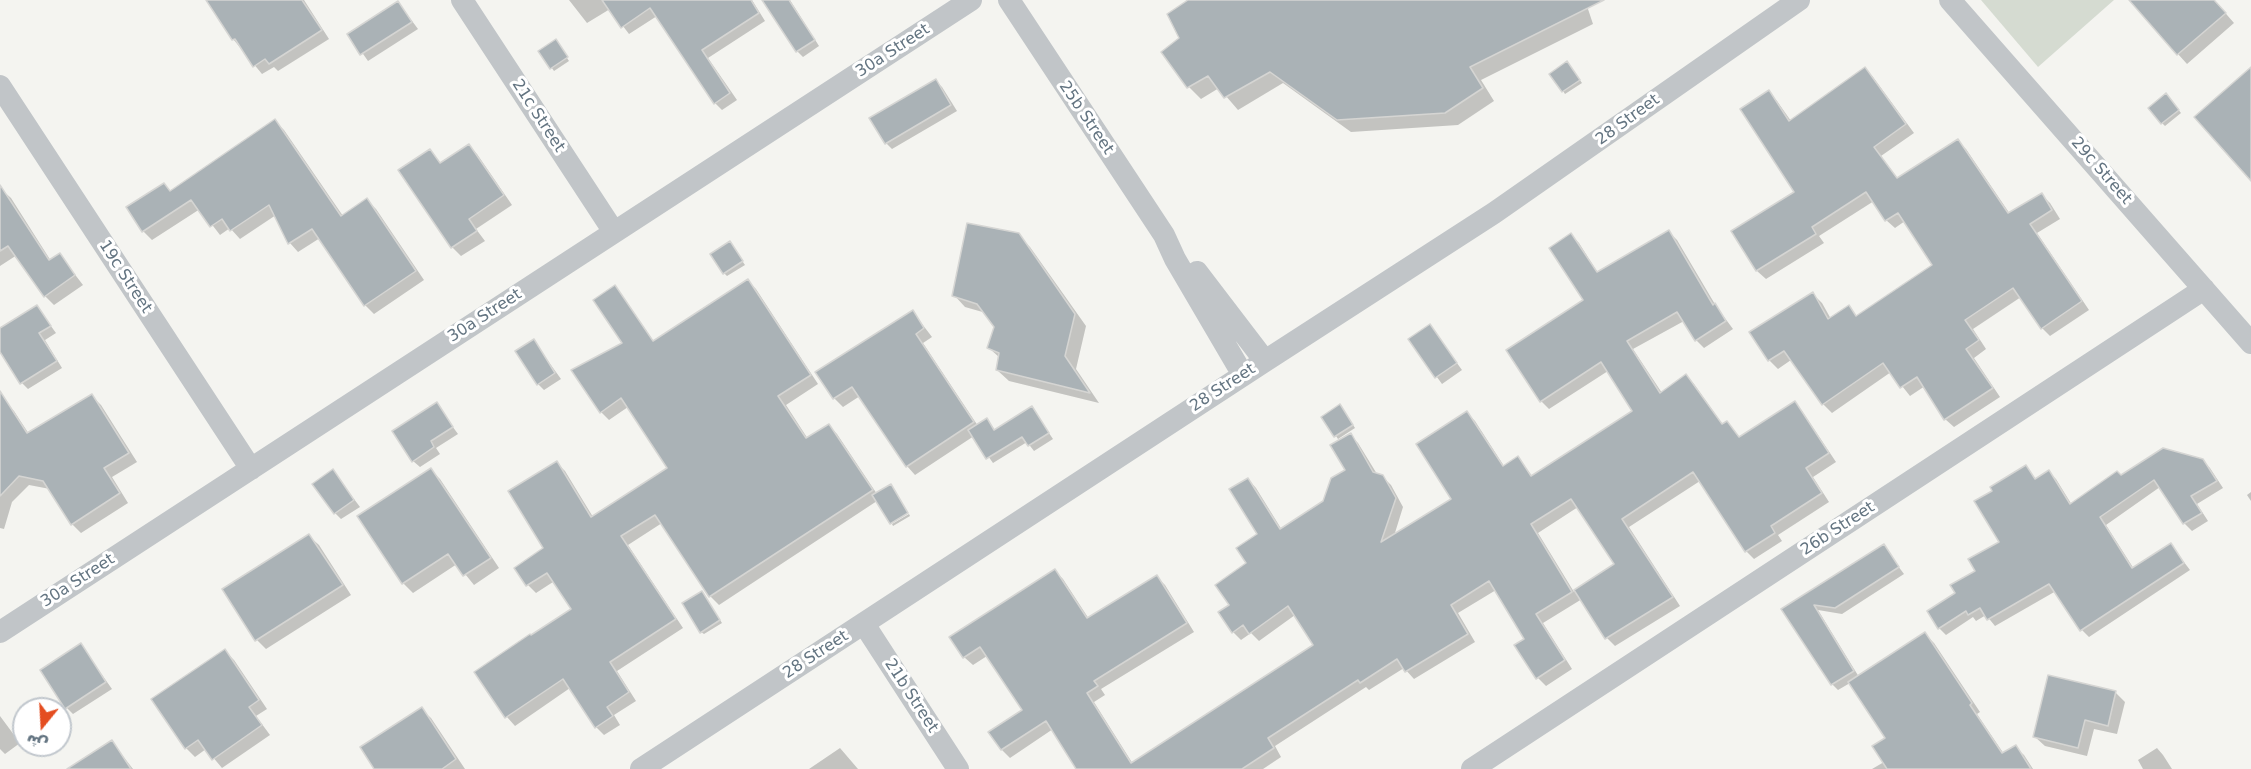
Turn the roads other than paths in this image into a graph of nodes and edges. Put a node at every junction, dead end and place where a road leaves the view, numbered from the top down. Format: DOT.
graph roads {
  1 [pos="462,0"];
  2 [pos="971,0"];
  3 [pos="1009,0"];
  4 [pos="1799,0"];
  5 [pos="1950,0"];
  6 [pos="2,94"];
  7 [pos="614,232"];
  8 [pos="1164,235"];
  9 [pos="2204,289"];
  10 [pos="2251,343"];
  11 [pos="1265,361"];
  12 [pos="1243,375"];
  13 [pos="251,469"];
  14 [pos="864,624"];
  15 [pos="0,632"];
  16 [pos="641,769"];
  17 [pos="958,769"];
  18 [pos="1472,769"];
  1 -- 7 [label="street, 21c Street"];
  2 -- 7 [label="street, 30a Street"];
  3 -- 8 [label="street, 25b Street"];
  4 -- 11 [label="street, 28 Street"];
  5 -- 9 [label="street, 29c Street"];
  6 -- 13 [label="street, 19c Street"];
  7 -- 13 [label="street, 30a Street"];
  8 -- 11 [label="street, 25b Street"];
  8 -- 12 [label="street, 25b Street"];
  9 -- 10 [label="street, 29c Street"];
  9 -- 18 [label="street, 26b Street"];
  11 -- 12 [label="street, 28 Street"];
  12 -- 14 [label="street, 28 Street"];
  13 -- 15 [label="street, 30a Street"];
  14 -- 16 [label="street, 28 Street"];
  14 -- 17 [label="street, 21b Street"];
}
